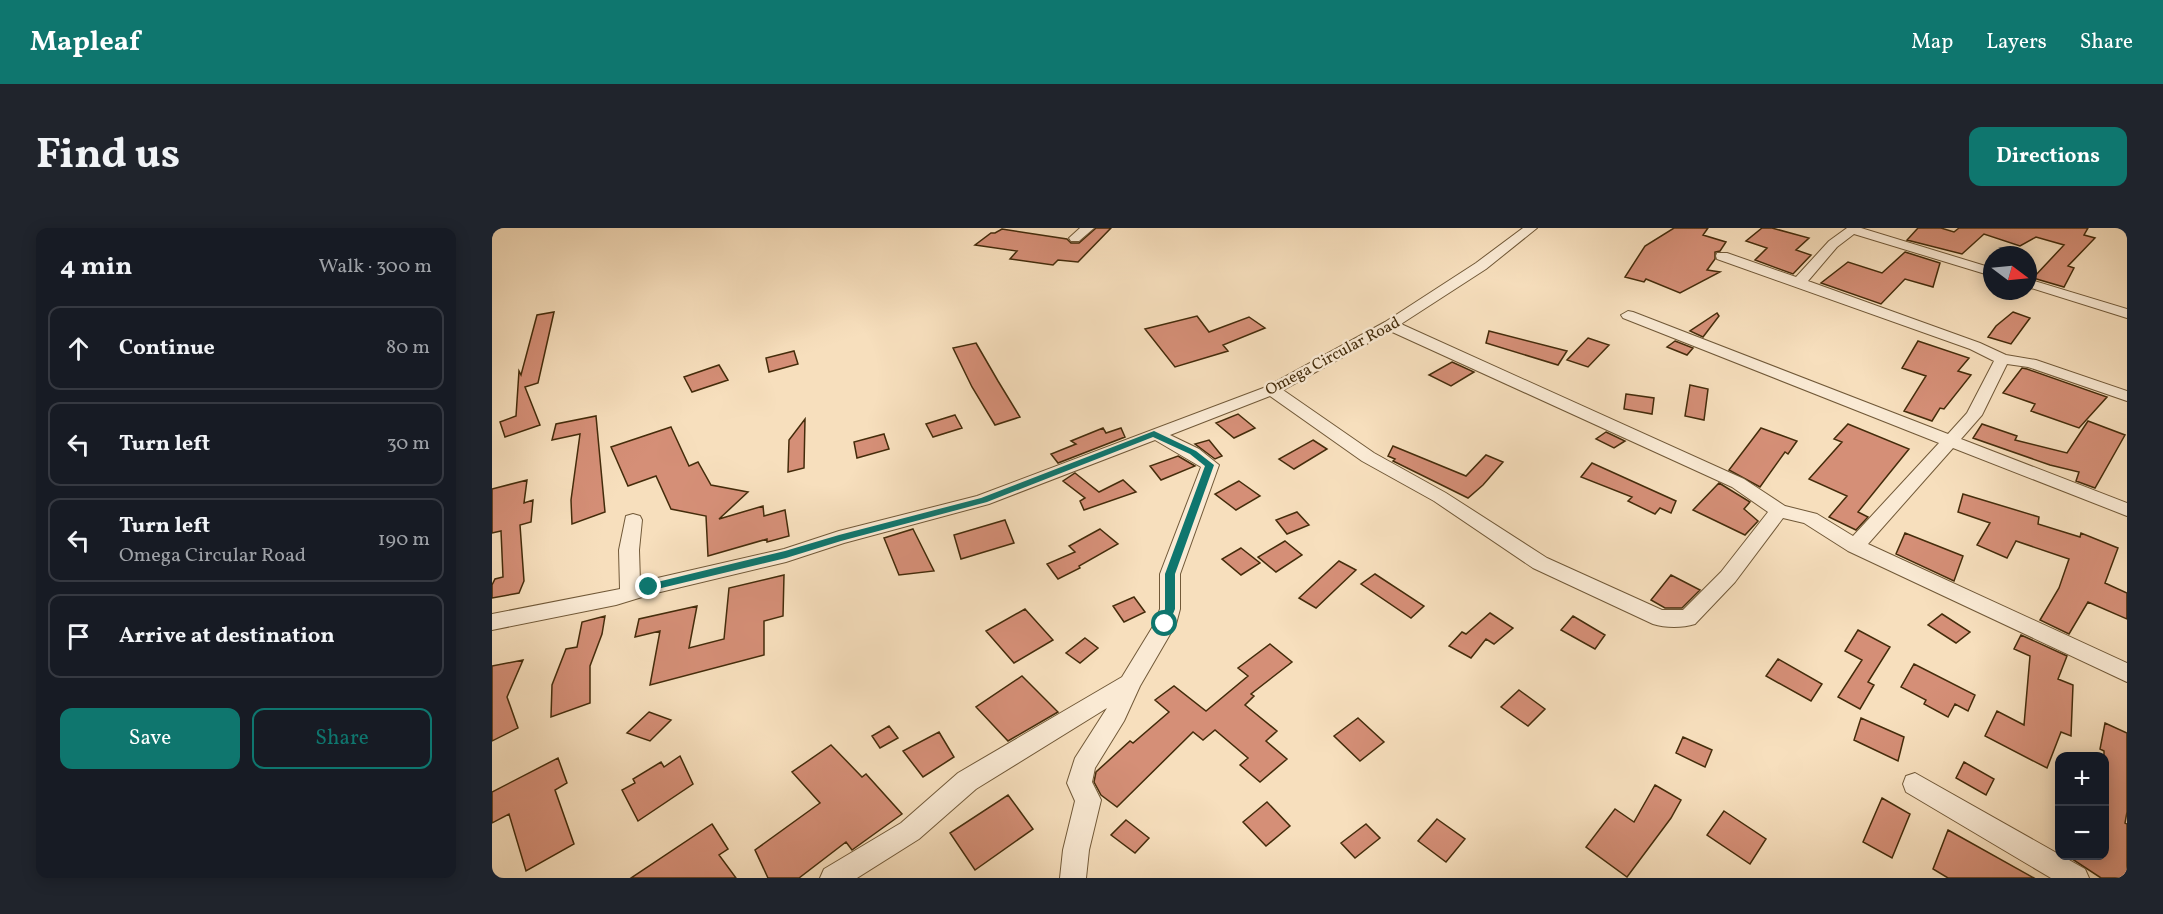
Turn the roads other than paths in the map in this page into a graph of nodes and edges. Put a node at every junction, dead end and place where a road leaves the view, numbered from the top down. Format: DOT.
graph roads {
  1 [pos="1088,228"];
  2 [pos="1531,228"];
  3 [pos="1854,229"];
  4 [pos="1075,238"];
  5 [pos="1722,256"];
  6 [pos="1983,269"];
  7 [pos="1799,282"];
  8 [pos="2037,286"];
  9 [pos="2127,314"];
  10 [pos="1628,315"];
  11 [pos="1390,325"];
  12 [pos="2002,358"];
  13 [pos="1272,390"];
  14 [pos="2127,396"];
  15 [pos="1154,434"];
  16 [pos="1952,440"];
  17 [pos="2127,510"];
  18 [pos="1779,511"];
  19 [pos="633,520"];
  20 [pos="1855,546"];
  21 [pos="630,593"];
  22 [pos="492,622"];
  23 [pos="2127,673"];
  24 [pos="1130,683"];
  25 [pos="1915,784"];
  26 [pos="833,878"];
  27 [pos="1073,878"];
  28 [pos="2076,878"];
  1 -- 4 [label="street"];
  2 -- 11 [label="street, Omega Circular Road"];
  3 -- 6 [label="street"];
  3 -- 7 [label="street"];
  5 -- 7 [label="street"];
  7 -- 12 [label="street"];
  8 -- 9 [label="street"];
  10 -- 16 [label="street"];
  11 -- 13 [label="street, Omega Circular Road"];
  11 -- 18 [label="street"];
  12 -- 14 [label="street"];
  12 -- 16 [label="street"];
  13 -- 15 [label="street, Omega Circular Road"];
  13 -- 18 [label="street"];
  15 -- 21 [label="street, Omega Circular Road"];
  15 -- 24 [label="street"];
  16 -- 17 [label="street"];
  16 -- 20 [label="street"];
  18 -- 20 [label="street"];
  19 -- 21 [label="street"];
  20 -- 23 [label="street"];
  21 -- 22 [label="street, Omega Circular Road"];
  24 -- 26 [label="street"];
  24 -- 27 [label="street"];
  25 -- 28 [label="street"];
}
